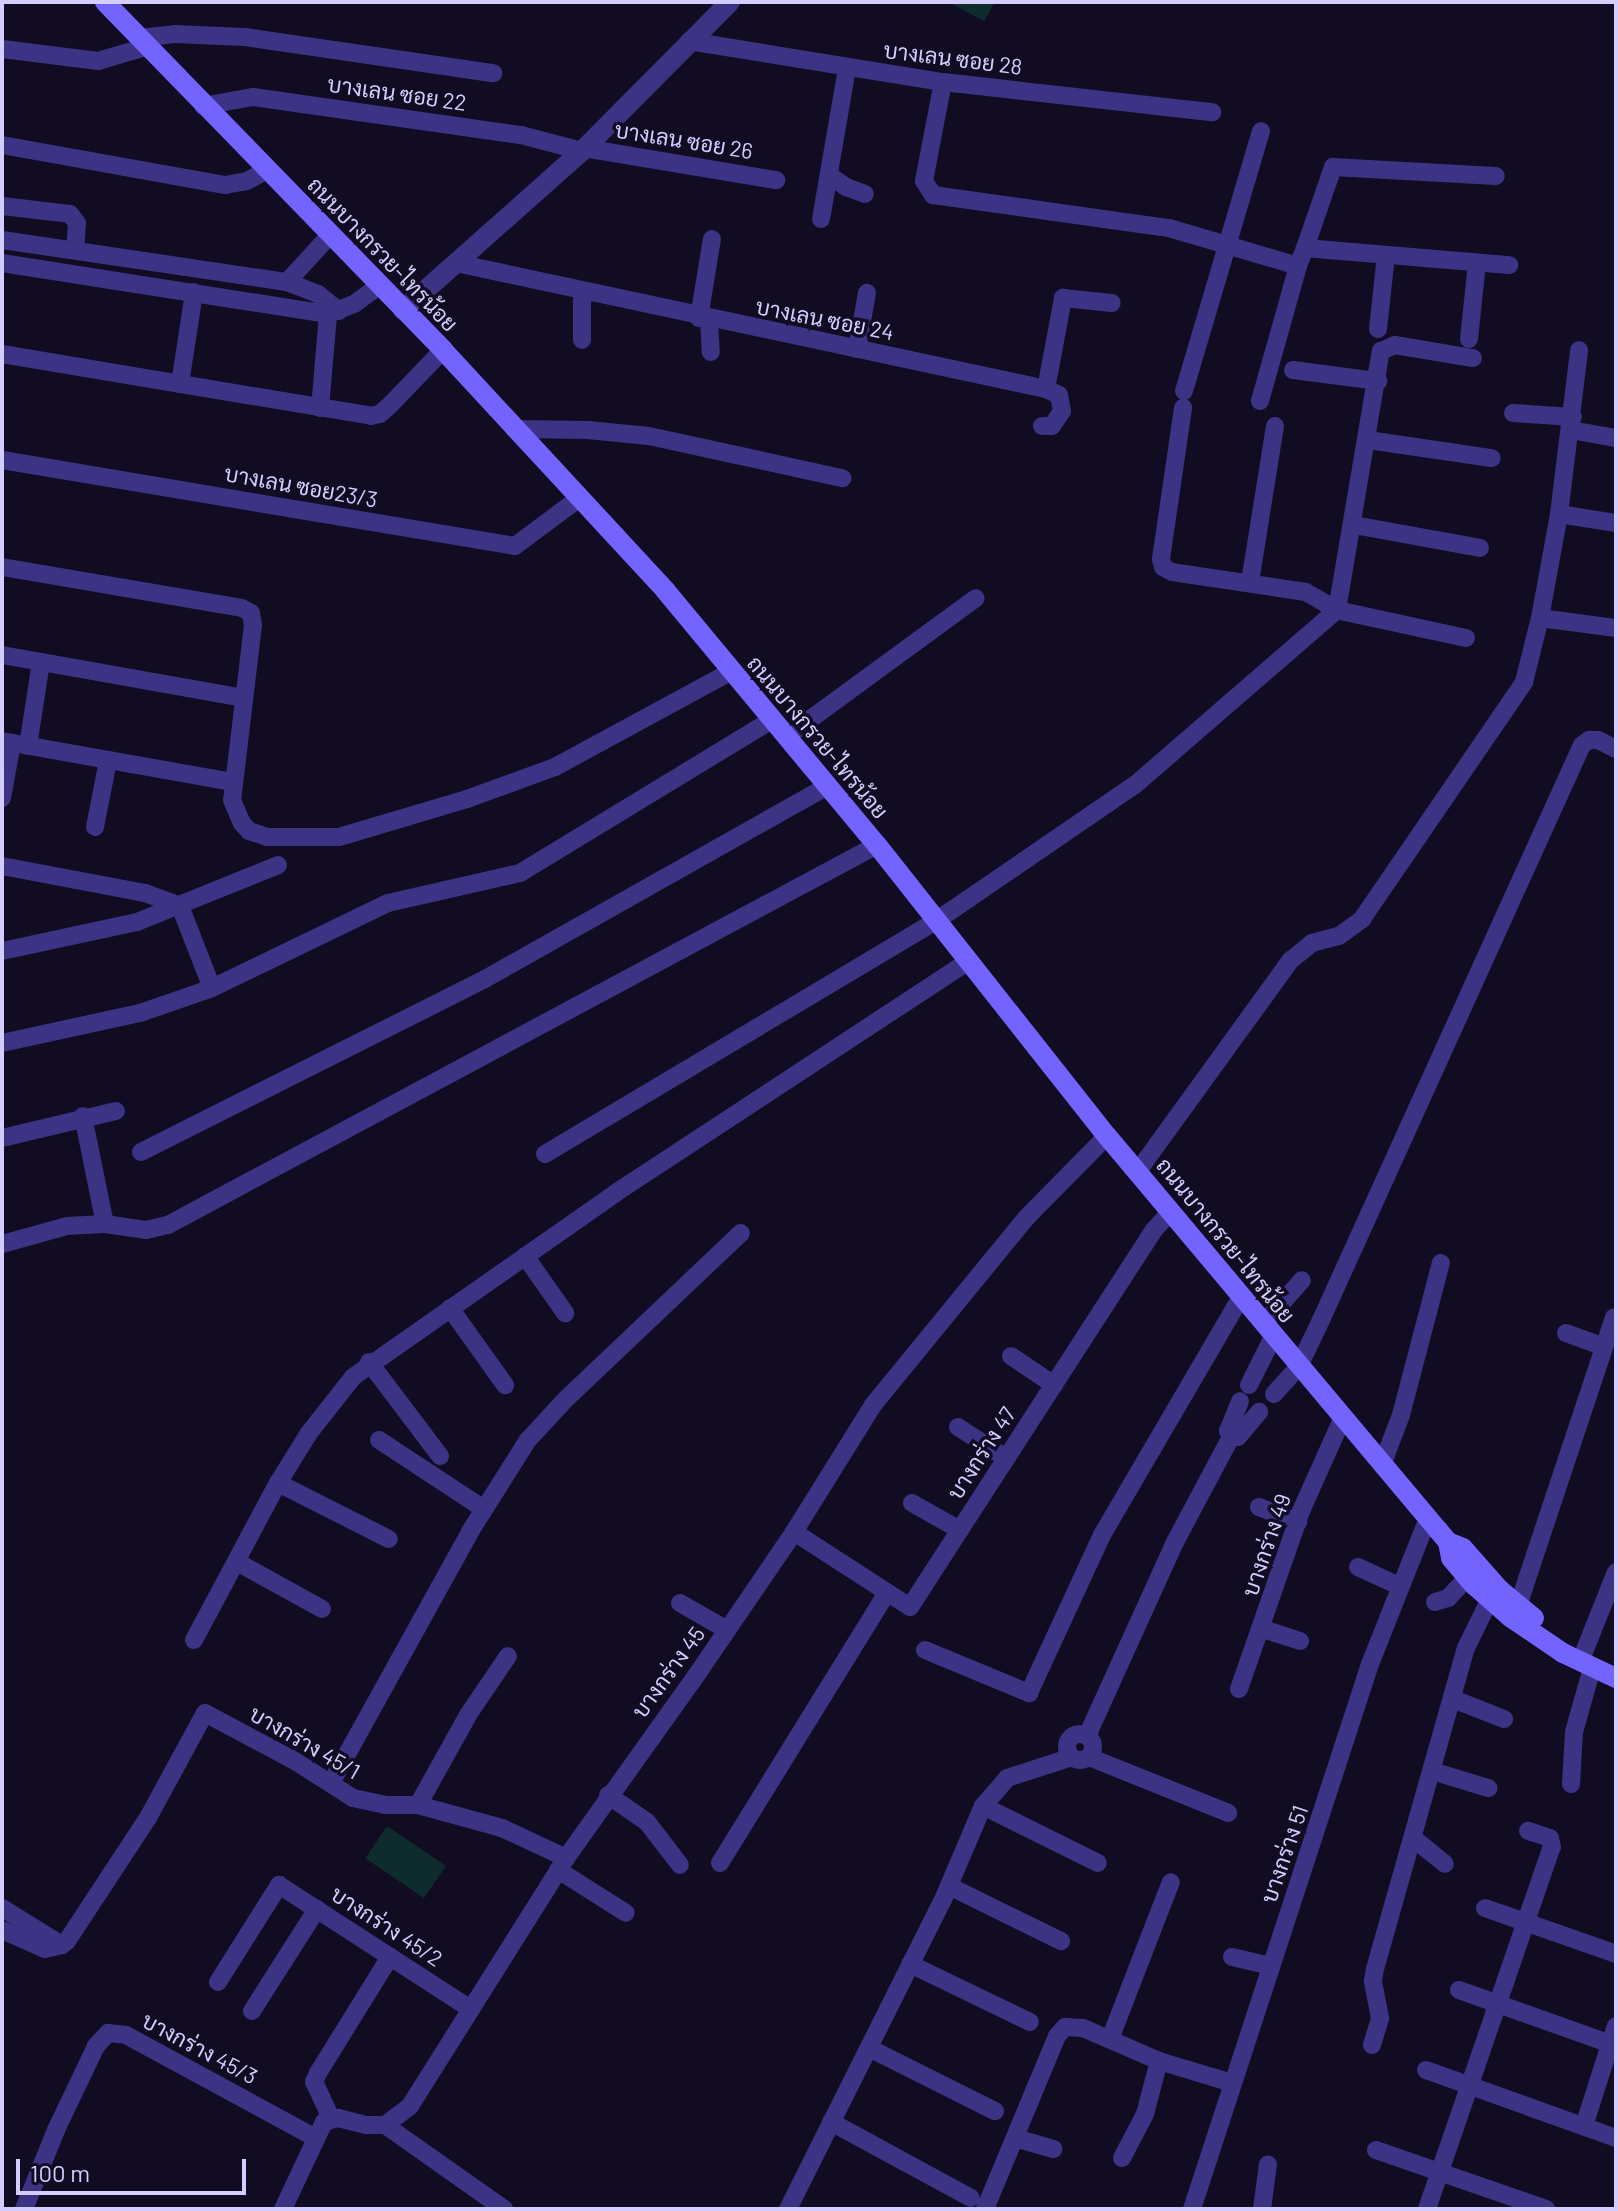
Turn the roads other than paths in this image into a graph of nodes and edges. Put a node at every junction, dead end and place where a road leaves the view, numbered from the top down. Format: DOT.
graph roads {
  1 [pos="105,2"];
  2 [pos="730,2"];
  3 [pos="689,41"];
  4 [pos="142,42"];
  5 [pos="2,49"];
  6 [pos="847,68"];
  7 [pos="493,73"];
  8 [pos="943,82"];
  9 [pos="203,106"];
  10 [pos="1212,112"];
  11 [pos="1261,131"];
  12 [pos="2,145"];
  13 [pos="583,149"];
  14 [pos="267,170"];
  15 [pos="829,175"];
  16 [pos="1496,176"];
  17 [pos="776,180"];
  18 [pos="865,194"];
  19 [pos="2,206"];
  20 [pos="821,219"];
  21 [pos="330,235"];
  22 [pos="712,239"];
  23 [pos="2,240"];
  24 [pos="1227,244"];
  25 [pos="1305,248"];
  26 [pos="75,249"];
  27 [pos="1386,255"];
  28 [pos="2,263"];
  29 [pos="456,263"];
  30 [pos="1477,263"];
  31 [pos="1509,265"];
  32 [pos="1298,266"];
  33 [pos="287,282"];
  34 [pos="379,286"];
  35 [pos="194,292"];
  36 [pos="582,292"];
  37 [pos="867,293"];
  38 [pos="1112,303"];
  39 [pos="403,310"];
  40 [pos="334,313"];
  41 [pos="704,318"];
  42 [pos="1378,329"];
  43 [pos="582,340"];
  44 [pos="857,349"];
  45 [pos="443,350"];
  46 [pos="1579,350"];
  47 [pos="711,352"];
  48 [pos="2,354"];
  49 [pos="1293,370"];
  50 [pos="1378,381"];
  51 [pos="180,384"];
  52 [pos="1046,389"];
  53 [pos="1260,401"];
  54 [pos="320,408"];
  55 [pos="1513,413"];
  56 [pos="1572,423"];
  57 [pos="1042,426"];
  58 [pos="1275,426"];
  59 [pos="514,429"];
  60 [pos="1616,438"];
  61 [pos="1368,440"];
  62 [pos="1492,458"];
  63 [pos="2,460"];
  64 [pos="842,478"];
  65 [pos="578,499"];
  66 [pos="1559,514"];
  67 [pos="1616,523"];
  68 [pos="1354,525"];
  69 [pos="1480,548"];
  70 [pos="2,567"];
  71 [pos="1250,582"];
  72 [pos="976,598"];
  73 [pos="1337,610"];
  74 [pos="1540,618"];
  75 [pos="1616,628"];
  76 [pos="1466,638"];
  77 [pos="2,655"];
  78 [pos="41,662"];
  79 [pos="732,671"];
  80 [pos="243,698"];
  81 [pos="772,720"];
  82 [pos="786,737"];
  83 [pos="14,743"];
  84 [pos="1616,749"];
  85 [pos="108,761"];
  86 [pos="233,782"];
  87 [pos="826,787"];
  88 [pos="2,798"];
  89 [pos="95,827"];
  90 [pos="877,845"];
  91 [pos="278,865"];
  92 [pos="2,866"];
  93 [pos="180,906"];
  94 [pos="936,921"];
  95 [pos="2,951"];
  96 [pos="969,961"];
  97 [pos="212,988"];
  98 [pos="2,1043"];
  99 [pos="116,1111"];
  100 [pos="83,1116"];
  101 [pos="1107,1136"];
  102 [pos="2,1138"];
  103 [pos="141,1152"];
  104 [pos="545,1154"];
  105 [pos="1138,1171"];
  106 [pos="1171,1211"];
  107 [pos="105,1224"];
  108 [pos="741,1233"];
  109 [pos="2,1244"];
  110 [pos="525,1256"];
  111 [pos="1441,1263"];
  112 [pos="1302,1280"];
  113 [pos="1241,1297"];
  114 [pos="450,1308"];
  115 [pos="565,1313"];
  116 [pos="1614,1318"];
  117 [pos="1268,1330"];
  118 [pos="1566,1333"];
  119 [pos="1602,1346"];
  120 [pos="1011,1356"];
  121 [pos="369,1362"];
  122 [pos="1299,1366"];
  123 [pos="505,1385"];
  124 [pos="1054,1385"];
  125 [pos="1274,1394"];
  126 [pos="1259,1412"];
  127 [pos="1343,1417"];
  128 [pos="958,1427"];
  129 [pos="1231,1437"];
  130 [pos="379,1440"];
  131 [pos="440,1456"];
  132 [pos="1006,1458"];
  133 [pos="1382,1465"];
  134 [pos="278,1483"];
  135 [pos="912,1503"];
  136 [pos="1259,1507"];
  137 [pos="484,1509"];
  138 [pos="1428,1518"];
  139 [pos="1298,1522"];
  140 [pos="960,1530"];
  141 [pos="794,1532"];
  142 [pos="389,1539"];
  143 [pos="1448,1542"];
  144 [pos="237,1562"];
  145 [pos="1358,1567"];
  146 [pos="1616,1572"];
  147 [pos="1467,1578"];
  148 [pos="1399,1586"];
  149 [pos="886,1594"];
  150 [pos="1489,1601"];
  151 [pos="1435,1602"];
  152 [pos="680,1603"];
  153 [pos="1518,1606"];
  154 [pos="322,1609"];
  155 [pos="1263,1629"];
  156 [pos="727,1630"];
  157 [pos="194,1640"];
  158 [pos="1300,1641"];
  159 [pos="925,1650"];
  160 [pos="508,1656"];
  161 [pos="1606,1668"];
  162 [pos="1239,1689"];
  163 [pos="1453,1699"];
  164 [pos="1504,1719"];
  165 [pos="1080,1757"];
  166 [pos="1432,1771"];
  167 [pos="331,1783"];
  168 [pos="1571,1784"];
  169 [pos="1488,1788"];
  170 [pos="608,1795"];
  171 [pos="418,1805"];
  172 [pos="983,1806"];
  173 [pos="1228,1813"];
  174 [pos="1528,1831"];
  175 [pos="1413,1838"];
  176 [pos="720,1863"];
  177 [pos="1098,1863"];
  178 [pos="562,1864"];
  179 [pos="1445,1864"];
  180 [pos="680,1865"];
  181 [pos="1171,1882"];
  182 [pos="949,1886"];
  183 [pos="2,1908"];
  184 [pos="1485,1908"];
  185 [pos="317,1909"];
  186 [pos="626,1913"];
  187 [pos="1528,1923"];
  188 [pos="2,1930"];
  189 [pos="1061,1941"];
  190 [pos="62,1945"];
  191 [pos="1616,1954"];
  192 [pos="390,1957"];
  193 [pos="1232,1957"];
  194 [pos="910,1964"];
  195 [pos="1271,1966"];
  196 [pos="218,1982"];
  197 [pos="1459,1990"];
  198 [pos="1499,2005"];
  199 [pos="469,2008"];
  200 [pos="252,2011"];
  201 [pos="1030,2022"];
  202 [pos="1110,2039"];
  203 [pos="1614,2039"];
  204 [pos="1372,2045"];
  205 [pos="869,2048"];
  206 [pos="1159,2061"];
  207 [pos="1426,2070"];
  208 [pos="1232,2083"];
  209 [pos="1471,2086"];
  210 [pos="995,2111"];
  211 [pos="331,2118"];
  212 [pos="831,2122"];
  213 [pos="385,2125"];
  214 [pos="1584,2126"];
  215 [pos="314,2137"];
  216 [pos="1015,2138"];
  217 [pos="1616,2138"];
  218 [pos="1053,2149"];
  219 [pos="1376,2150"];
  220 [pos="1122,2158"];
  221 [pos="1268,2164"];
  222 [pos="1441,2172"];
  223 [pos="978,2204"];
  224 [pos="795,2206"];
  225 [pos="24,2209"];
  226 [pos="283,2209"];
  227 [pos="504,2209"];
  228 [pos="1192,2209"];
  229 [pos="1262,2209"];
  230 [pos="1427,2209"];
  231 [pos="1546,2209"];
  1 -- 4 [label="main road, ถนนบางกรวย-ไทรน้อย"];
  2 -- 3 [label="street"];
  3 -- 6 [label="street, บางเลน ซอย 28"];
  3 -- 13 [label="street"];
  4 -- 5 [label="street"];
  4 -- 7 [label="street"];
  4 -- 9 [label="main road, ถนนบางกรวย-ไทรน้อย"];
  6 -- 8 [label="street, บางเลน ซอย 28"];
  6 -- 15 [label="street"];
  8 -- 10 [label="street, บางเลน ซอย 28"];
  8 -- 24 [label="street"];
  9 -- 13 [label="street, บางเลน ซอย 22"];
  9 -- 14 [label="main road, ถนนบางกรวย-ไทรน้อย"];
  11 -- 24 [label="street"];
  12 -- 14 [label="street"];
  13 -- 17 [label="street, บางเลน ซอย 26"];
  13 -- 29 [label="street"];
  14 -- 21 [label="main road, ถนนบางกรวย-ไทรน้อย"];
  15 -- 18 [label="street"];
  15 -- 20 [label="street"];
  16 -- 25 [label="street"];
  19 -- 26 [label="street"];
  21 -- 33 [label="street"];
  21 -- 34 [label="main road, ถนนบางกรวย-ไทรน้อย"];
  22 -- 41 [label="street"];
  23 -- 26 [label="street"];
  24 -- 32 [label="street"];
  24 -- 71 [label="street"];
  25 -- 27 [label="street"];
  25 -- 32 [label="street"];
  26 -- 33 [label="street"];
  27 -- 30 [label="street"];
  27 -- 42 [label="street"];
  28 -- 35 [label="street"];
  29 -- 36 [label="street, บางเลน ซอย 24"];
  29 -- 39 [label="street"];
  30 -- 31 [label="street"];
  30 -- 50 [label="street"];
  32 -- 53 [label="street"];
  33 -- 40 [label="street"];
  34 -- 39 [label="main road, ถนนบางกรวย-ไทรน้อย"];
  34 -- 40 [label="street"];
  35 -- 40 [label="street"];
  35 -- 51 [label="street"];
  36 -- 41 [label="street, บางเลน ซอย 24"];
  36 -- 43 [label="street"];
  37 -- 44 [label="street"];
  38 -- 52 [label="street"];
  39 -- 45 [label="main road, ถนนบางกรวย-ไทรน้อย"];
  40 -- 54 [label="street"];
  41 -- 44 [label="street, บางเลน ซอย 24"];
  41 -- 47 [label="street"];
  44 -- 52 [label="street, บางเลน ซอย 24"];
  45 -- 54 [label="street"];
  45 -- 59 [label="main road, ถนนบางกรวย-ไทรน้อย"];
  46 -- 56 [label="street"];
  48 -- 51 [label="street"];
  49 -- 50 [label="street"];
  50 -- 61 [label="street"];
  51 -- 54 [label="street"];
  52 -- 57 [label="street"];
  55 -- 56 [label="street"];
  56 -- 60 [label="street"];
  56 -- 66 [label="street"];
  58 -- 71 [label="street"];
  59 -- 64 [label="street"];
  59 -- 65 [label="main road, ถนนบางกรวย-ไทรน้อย"];
  61 -- 62 [label="street"];
  61 -- 68 [label="street"];
  63 -- 65 [label="street, บางเลน ซอย23/3"];
  65 -- 79 [label="main road, ถนนบางกรวย-ไทรน้อย"];
  66 -- 67 [label="street"];
  66 -- 74 [label="street"];
  68 -- 69 [label="street"];
  68 -- 73 [label="street"];
  70 -- 80 [label="street"];
  71 -- 73 [label="street"];
  72 -- 82 [label="street"];
  73 -- 76 [label="street"];
  73 -- 94 [label="street"];
  74 -- 75 [label="street"];
  74 -- 105 [label="street"];
  77 -- 78 [label="street"];
  78 -- 80 [label="street"];
  78 -- 83 [label="street"];
  79 -- 81 [label="main road, ถนนบางกรวย-ไทรน้อย"];
  79 -- 86 [label="street"];
  80 -- 86 [label="street"];
  81 -- 82 [label="main road, ถนนบางกรวย-ไทรน้อย"];
  81 -- 97 [label="street"];
  82 -- 87 [label="main road, ถนนบางกรวย-ไทรน้อย"];
  83 -- 85 [label="street"];
  83 -- 88 [label="street"];
  84 -- 122 [label="street"];
  85 -- 86 [label="street"];
  85 -- 89 [label="street"];
  87 -- 90 [label="main road, ถนนบางกรวย-ไทรน้อย"];
  87 -- 103 [label="street"];
  90 -- 94 [label="main road, ถนนบางกรวย-ไทรน้อย"];
  90 -- 107 [label="street"];
  91 -- 93 [label="street"];
  92 -- 93 [label="street"];
  93 -- 95 [label="street"];
  93 -- 97 [label="street"];
  94 -- 96 [label="main road, ถนนบางกรวย-ไทรน้อย"];
  94 -- 104 [label="street"];
  96 -- 101 [label="main road, ถนนบางกรวย-ไทรน้อย"];
  96 -- 110 [label="street"];
  97 -- 98 [label="street"];
  99 -- 100 [label="street"];
  100 -- 102 [label="street"];
  100 -- 107 [label="street"];
  101 -- 105 [label="main road, ถนนบางกรวย-ไทรน้อย"];
  101 -- 141 [label="street, บางกร่าง 45"];
  105 -- 106 [label="main road, ถนนบางกรวย-ไทรน้อย"];
  106 -- 113 [label="main road, ถนนบางกรวย-ไทรน้อย"];
  106 -- 124 [label="street, บางกร่าง 47"];
  107 -- 109 [label="street"];
  108 -- 137 [label="street"];
  110 -- 114 [label="street"];
  110 -- 115 [label="street"];
  111 -- 133 [label="street"];
  112 -- 117 [label="street"];
  113 -- 117 [label="main road, ถนนบางกรวย-ไทรน้อย"];
  113 -- 159 [label="street"];
  114 -- 121 [label="street"];
  114 -- 123 [label="street"];
  116 -- 119 [label="street"];
  117 -- 122 [label="main road, ถนนบางกรวย-ไทรน้อย"];
  117 -- 129 [label="street"];
  118 -- 119 [label="street"];
  119 -- 153 [label="street"];
  120 -- 124 [label="street"];
  121 -- 131 [label="street"];
  121 -- 134 [label="street"];
  122 -- 125 [label="street"];
  122 -- 127 [label="main road, ถนนบางกรวย-ไทรน้อย"];
  124 -- 132 [label="street, บางกร่าง 47"];
  126 -- 129 [label="street"];
  127 -- 133 [label="main road, ถนนบางกรวย-ไทรน้อย"];
  127 -- 139 [label="street, บางกร่าง 49"];
  128 -- 132 [label="street"];
  129 -- 165 [label="street"];
  130 -- 137 [label="street"];
  132 -- 140 [label="street, บางกร่าง 47"];
  133 -- 138 [label="main road, ถนนบางกรวย-ไทรน้อย"];
  134 -- 142 [label="street"];
  134 -- 144 [label="street"];
  135 -- 140 [label="street"];
  136 -- 139 [label="street"];
  137 -- 167 [label="street"];
  138 -- 143 [label="main road, ถนนบางกรวย-ไทรน้อย"];
  138 -- 148 [label="street, บางกร่าง 51"];
  139 -- 155 [label="street, บางกร่าง 49"];
  140 -- 149 [label="street, บางกร่าง 47"];
  141 -- 149 [label="street, บางกร่าง 47"];
  141 -- 156 [label="street, บางกร่าง 45"];
  143 -- 147 [label="main road, ถนนบางกรวย-ไทรน้อย"];
  143 -- 153 [label="main road, ถนนบางกรวย-ไทรน้อย"];
  144 -- 154 [label="street"];
  144 -- 157 [label="street"];
  145 -- 148 [label="street"];
  146 -- 161 [label="street"];
  147 -- 150 [label="main road, ถนนบางกรวย-ไทรน้อย"];
  147 -- 151 [label="street"];
  148 -- 195 [label="street, บางกร่าง 51"];
  149 -- 176 [label="street"];
  150 -- 161 [label="main road, ถนนบางกรวย-ไทรน้อย"];
  150 -- 163 [label="street"];
  152 -- 156 [label="street"];
  153 -- 161 [label="main road, ถนนบางกรวย-ไทรน้อย"];
  155 -- 158 [label="street"];
  155 -- 162 [label="street, บางกร่าง 49"];
  156 -- 170 [label="street, บางกร่าง 45"];
  160 -- 171 [label="street"];
  161 -- 168 [label="street"];
  163 -- 164 [label="street"];
  163 -- 166 [label="street"];
  165 -- 172 [label="street"];
  165 -- 173 [label="street"];
  166 -- 169 [label="street"];
  166 -- 175 [label="street"];
  167 -- 171 [label="street, บางกร่าง 45/1"];
  167 -- 190 [label="street, บางกร่าง 45/1"];
  170 -- 178 [label="street, บางกร่าง 45"];
  170 -- 180 [label="street"];
  171 -- 178 [label="street, บางกร่าง 45/1"];
  172 -- 177 [label="street"];
  172 -- 182 [label="street"];
  174 -- 187 [label="street"];
  175 -- 179 [label="street"];
  175 -- 204 [label="street"];
  178 -- 186 [label="street, บางกร่าง 45/1"];
  178 -- 199 [label="street, บางกร่าง 45"];
  181 -- 202 [label="street"];
  182 -- 189 [label="street"];
  182 -- 194 [label="street"];
  183 -- 190 [label="street"];
  184 -- 187 [label="street"];
  185 -- 192 [label="street, บางกร่าง 45/2"];
  185 -- 196 [label="street, บางกร่าง 45/2"];
  185 -- 200 [label="street"];
  187 -- 191 [label="street"];
  187 -- 198 [label="street"];
  188 -- 190 [label="street"];
  192 -- 199 [label="street, บางกร่าง 45/2"];
  192 -- 211 [label="street"];
  193 -- 195 [label="street"];
  194 -- 201 [label="street"];
  194 -- 205 [label="street"];
  195 -- 208 [label="street, บางกร่าง 51"];
  197 -- 198 [label="street"];
  198 -- 203 [label="street"];
  198 -- 209 [label="street"];
  199 -- 213 [label="street, บางกร่าง 45"];
  202 -- 206 [label="street"];
  202 -- 216 [label="street"];
  203 -- 214 [label="street"];
  205 -- 210 [label="street"];
  205 -- 212 [label="street"];
  206 -- 208 [label="street"];
  206 -- 220 [label="street"];
  207 -- 209 [label="street"];
  208 -- 228 [label="street, บางกร่าง 51"];
  209 -- 214 [label="street"];
  209 -- 222 [label="street"];
  211 -- 213 [label="street"];
  211 -- 215 [label="street"];
  212 -- 223 [label="street"];
  212 -- 224 [label="street"];
  213 -- 227 [label="street"];
  214 -- 217 [label="street"];
  215 -- 225 [label="street, บางกร่าง 45/3"];
  215 -- 226 [label="street"];
  216 -- 218 [label="street"];
  216 -- 223 [label="street"];
  219 -- 222 [label="street"];
  221 -- 229 [label="street"];
  222 -- 230 [label="street"];
  222 -- 231 [label="street"];
}
